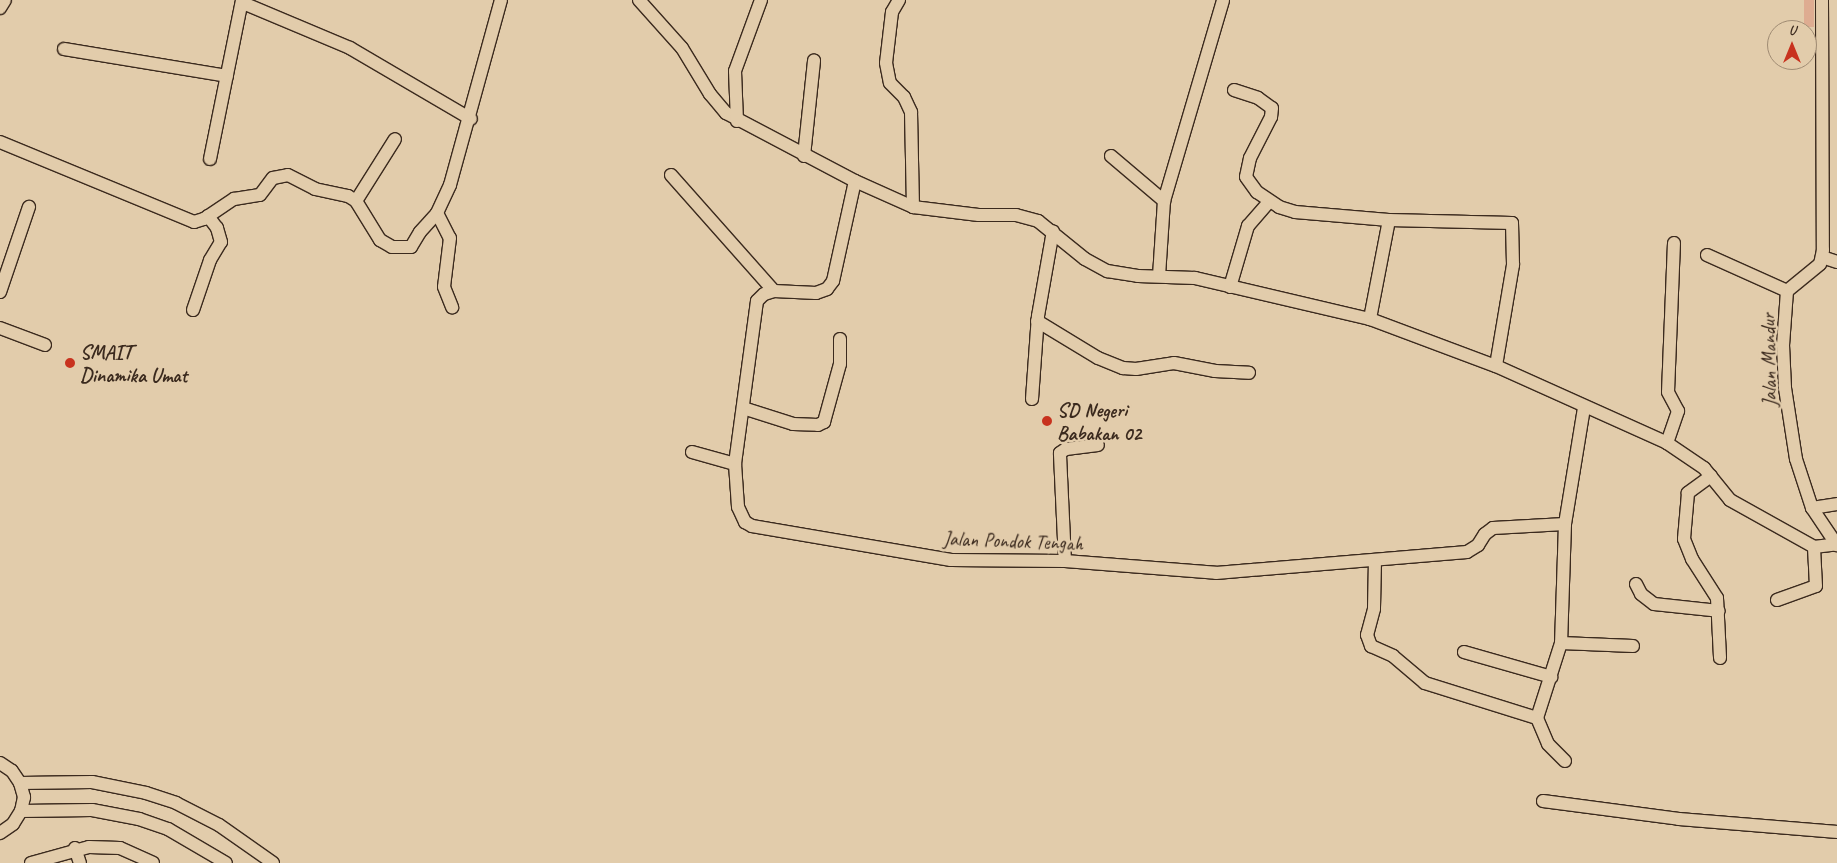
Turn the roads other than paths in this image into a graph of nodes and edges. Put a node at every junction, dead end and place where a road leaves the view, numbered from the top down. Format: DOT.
graph roads {
  1 [pos="5,0"];
  2 [pos="501,0"];
  3 [pos="640,0"];
  4 [pos="761,0"];
  5 [pos="899,0"];
  6 [pos="1223,0"];
  7 [pos="1822,0"];
  8 [pos="243,1"];
  9 [pos="0,8"];
  10 [pos="64,49"];
  11 [pos="814,61"];
  12 [pos="227,76"];
  13 [pos="1234,90"];
  14 [pos="471,119"];
  15 [pos="737,121"];
  16 [pos="395,139"];
  17 [pos="0,142"];
  18 [pos="804,156"];
  19 [pos="1111,156"];
  20 [pos="210,159"];
  21 [pos="671,176"];
  22 [pos="855,181"];
  23 [pos="356,201"];
  24 [pos="1164,201"];
  25 [pos="1269,202"];
  26 [pos="29,207"];
  27 [pos="913,207"];
  28 [pos="437,213"];
  29 [pos="208,216"];
  30 [pos="1389,220"];
  31 [pos="1053,231"];
  32 [pos="1674,243"];
  33 [pos="1707,255"];
  34 [pos="1822,257"];
  35 [pos="1837,262"];
  36 [pos="1159,276"];
  37 [pos="1230,286"];
  38 [pos="774,291"];
  39 [pos="1786,291"];
  40 [pos="0,292"];
  41 [pos="452,306"];
  42 [pos="193,310"];
  43 [pos="1370,319"];
  44 [pos="1037,321"];
  45 [pos="0,328"];
  46 [pos="840,339"];
  47 [pos="44,345"];
  48 [pos="1496,366"];
  49 [pos="1249,373"];
  50 [pos="1032,399"];
  51 [pos="743,408"];
  52 [pos="1584,408"];
  53 [pos="1667,443"];
  54 [pos="1098,445"];
  55 [pos="692,452"];
  56 [pos="735,464"];
  57 [pos="1711,476"];
  58 [pos="1837,504"];
  59 [pos="1812,508"];
  60 [pos="1565,524"];
  61 [pos="1837,544"];
  62 [pos="1814,547"];
  63 [pos="1065,560"];
  64 [pos="1375,560"];
  65 [pos="1636,584"];
  66 [pos="1777,600"];
  67 [pos="1720,611"];
  68 [pos="1561,643"];
  69 [pos="1633,646"];
  70 [pos="1464,652"];
  71 [pos="1720,658"];
  72 [pos="1551,677"];
  73 [pos="1537,718"];
  74 [pos="1565,761"];
  75 [pos="0,763"];
  76 [pos="20,783"];
  77 [pos="1543,801"];
  78 [pos="21,811"];
  79 [pos="1837,832"];
  80 [pos="0,833"];
  81 [pos="75,848"];
  82 [pos="31,863"];
  83 [pos="80,863"];
  84 [pos="153,863"];
  85 [pos="226,863"];
  86 [pos="273,863"];
  1 -- 9 [label="street"];
  2 -- 14 [label="street"];
  3 -- 15 [label="street"];
  4 -- 15 [label="street"];
  5 -- 27 [label="street"];
  6 -- 24 [label="street"];
  7 -- 34 [label="street"];
  8 -- 12 [label="street"];
  8 -- 14 [label="street"];
  10 -- 12 [label="street"];
  11 -- 18 [label="street"];
  12 -- 20 [label="street"];
  13 -- 25 [label="street"];
  14 -- 28 [label="street"];
  15 -- 18 [label="street"];
  16 -- 23 [label="street"];
  17 -- 29 [label="street"];
  18 -- 22 [label="street"];
  19 -- 24 [label="street"];
  21 -- 38 [label="street"];
  22 -- 27 [label="street"];
  22 -- 38 [label="street"];
  23 -- 28 [label="street"];
  23 -- 29 [label="street"];
  24 -- 36 [label="street"];
  25 -- 30 [label="street"];
  25 -- 37 [label="street"];
  26 -- 40 [label="street"];
  27 -- 31 [label="street"];
  28 -- 41 [label="street"];
  29 -- 42 [label="street"];
  30 -- 43 [label="street"];
  30 -- 48 [label="street"];
  31 -- 36 [label="street"];
  31 -- 44 [label="street"];
  32 -- 53 [label="street"];
  33 -- 39 [label="street"];
  34 -- 35 [label="street"];
  34 -- 39 [label="street, Jalan Mandur"];
  36 -- 37 [label="street"];
  37 -- 43 [label="street"];
  38 -- 51 [label="street, Jalan Pondok Tengah"];
  39 -- 59 [label="street, Jalan Mandur"];
  43 -- 48 [label="street"];
  44 -- 49 [label="street"];
  44 -- 50 [label="street"];
  45 -- 47 [label="street"];
  46 -- 51 [label="street"];
  48 -- 52 [label="street"];
  51 -- 56 [label="street, Jalan Pondok Tengah"];
  52 -- 53 [label="street"];
  52 -- 60 [label="street"];
  53 -- 57 [label="street"];
  54 -- 63 [label="street"];
  55 -- 56 [label="street"];
  56 -- 63 [label="street, Jalan Pondok Tengah"];
  57 -- 62 [label="street"];
  57 -- 67 [label="street"];
  58 -- 59 [label="street"];
  59 -- 61 [label="street, Jalan Mandur"];
  60 -- 64 [label="street, Jalan Pondok Tengah"];
  60 -- 68 [label="street"];
  61 -- 62 [label="street"];
  62 -- 66 [label="street"];
  63 -- 64 [label="street, Jalan Pondok Tengah"];
  64 -- 73 [label="street"];
  65 -- 67 [label="street"];
  67 -- 71 [label="street"];
  68 -- 69 [label="street"];
  68 -- 72 [label="street"];
  70 -- 72 [label="street"];
  72 -- 73 [label="street"];
  73 -- 74 [label="street"];
  75 -- 76 [label="street"];
  76 -- 78 [label="street"];
  76 -- 86 [label="street"];
  77 -- 79 [label="street"];
  78 -- 80 [label="street"];
  78 -- 85 [label="street"];
  81 -- 82 [label="street"];
  81 -- 83 [label="street"];
  81 -- 84 [label="street"];
}
